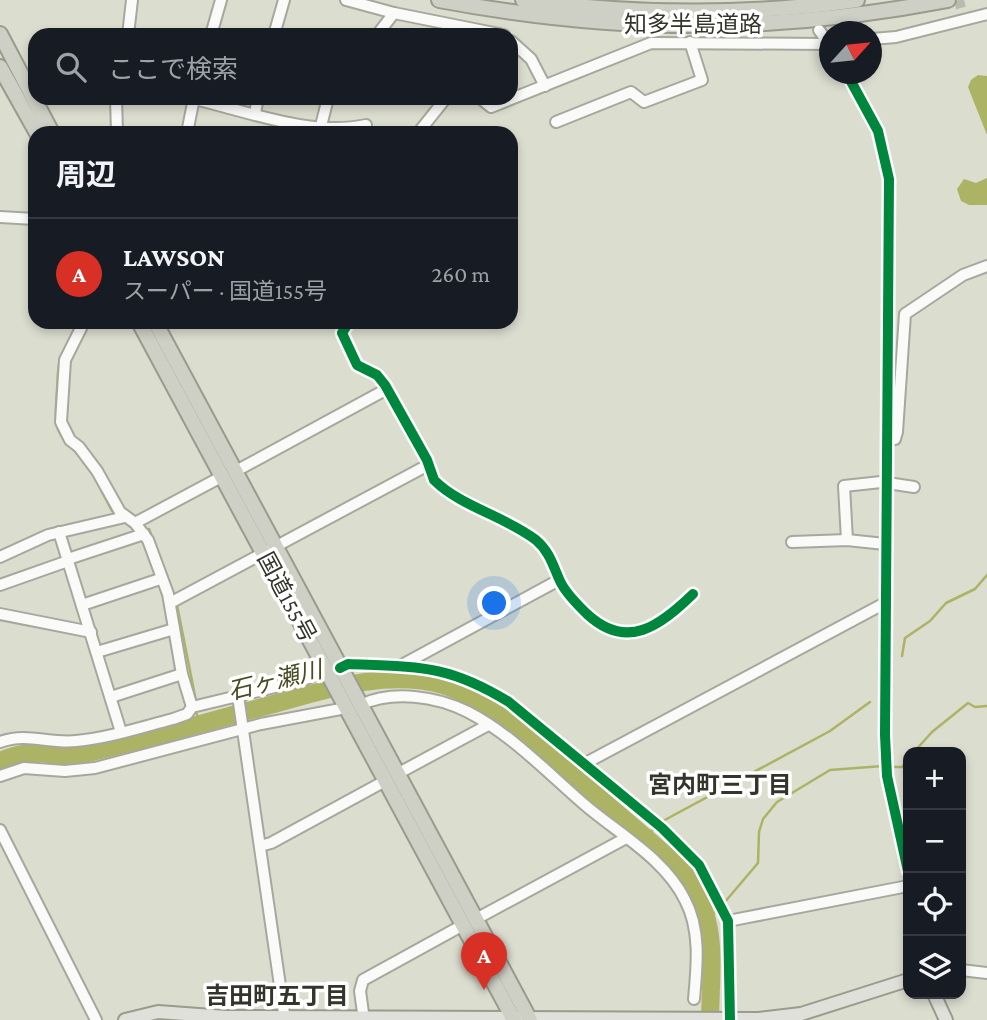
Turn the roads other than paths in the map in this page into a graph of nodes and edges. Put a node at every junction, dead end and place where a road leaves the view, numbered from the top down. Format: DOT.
graph roads {
  1 [pos="132,0"];
  2 [pos="221,0"];
  3 [pos="284,0"];
  4 [pos="346,0"];
  5 [pos="439,0"];
  6 [pos="523,0"];
  7 [pos="858,0"];
  8 [pos="948,0"];
  9 [pos="961,8"];
  10 [pos="394,13"];
  11 [pos="987,14"];
  12 [pos="964,21"];
  13 [pos="129,28"];
  14 [pos="213,28"];
  15 [pos="276,28"];
  16 [pos="382,28"];
  17 [pos="468,28"];
  18 [pos="0,34"];
  19 [pos="882,37"];
  20 [pos="690,42"];
  21 [pos="819,44"];
  22 [pos="518,47"];
  23 [pos="0,66"];
  24 [pos="852,84"];
  25 [pos="545,86"];
  26 [pos="28,87"];
  27 [pos="518,96"];
  28 [pos="37,105"];
  29 [pos="117,105"];
  30 [pos="193,105"];
  31 [pos="220,105"];
  32 [pos="257,105"];
  33 [pos="326,105"];
  34 [pos="440,105"];
  35 [pos="255,113"];
  36 [pos="556,122"];
  37 [pos="366,125"];
  38 [pos="33,126"];
  39 [pos="48,126"];
  40 [pos="117,126"];
  41 [pos="188,126"];
  42 [pos="321,126"];
  43 [pos="362,126"];
  44 [pos="424,126"];
  45 [pos="0,216"];
  46 [pos="28,218"];
  47 [pos="987,266"];
  48 [pos="80,329"];
  49 [pos="143,329"];
  50 [pos="159,329"];
  51 [pos="345,329"];
  52 [pos="387,389"];
  53 [pos="887,441"];
  54 [pos="428,465"];
  55 [pos="236,471"];
  56 [pos="221,477"];
  57 [pos="886,483"];
  58 [pos="914,486"];
  59 [pos="130,520"];
  60 [pos="59,532"];
  61 [pos="144,534"];
  62 [pos="847,540"];
  63 [pos="792,542"];
  64 [pos="885,544"];
  65 [pos="270,550"];
  66 [pos="0,557"];
  67 [pos="68,560"];
  68 [pos="160,579"];
  69 [pos="559,580"];
  70 [pos="0,585"];
  71 [pos="693,594"];
  72 [pos="170,603"];
  73 [pos="885,603"];
  74 [pos="82,605"];
  75 [pos="0,614"];
  76 [pos="174,629"];
  77 [pos="90,632"];
  78 [pos="97,652"];
  79 [pos="402,665"];
  80 [pos="334,671"];
  81 [pos="182,674"];
  82 [pos="238,696"];
  83 [pos="111,697"];
  84 [pos="353,706"];
  85 [pos="191,707"];
  86 [pos="488,725"];
  87 [pos="246,729"];
  88 [pos="121,732"];
  89 [pos="0,742"];
  90 [pos="584,764"];
  91 [pos="0,776"];
  92 [pos="391,778"];
  93 [pos="0,830"];
  94 [pos="625,838"];
  95 [pos="260,846"];
  96 [pos="903,848"];
  97 [pos="903,887"];
  98 [pos="728,921"];
  99 [pos="469,922"];
  100 [pos="966,971"];
  101 [pos="987,973"];
  102 [pos="903,982"];
  103 [pos="694,999"];
  104 [pos="936,999"];
  105 [pos="285,1018"];
  106 [pos="363,1018"];
  107 [pos="435,1019"];
  108 [pos="521,1019"];
  109 [pos="96,1020"];
  110 [pos="125,1020"];
  111 [pos="692,1020"];
  112 [pos="729,1020"];
  113 [pos="946,1020"];
  1 -- 13 [label="street"];
  2 -- 14 [label="street"];
  3 -- 15 [label="street"];
  4 -- 10 [label="street"];
  5 -- 8 [label="highway, 知多半島道路"];
  6 -- 7 [label="highway, 知多半島道路"];
  9 -- 12 [label="street"];
  10 -- 16 [label="street"];
  10 -- 17 [label="street"];
  11 -- 12 [label="street"];
  12 -- 19 [label="street"];
  18 -- 26 [label="highway"];
  20 -- 21 [label="street"];
  20 -- 25 [label="street"];
  20 -- 36 [label="street"];
  22 -- 25 [label="street"];
  23 -- 38 [label="highway"];
  24 -- 53 [label="street"];
  25 -- 27 [label="street"];
  28 -- 39 [label="highway"];
  29 -- 40 [label="street"];
  30 -- 41 [label="street"];
  31 -- 35 [label="street"];
  32 -- 35 [label="street"];
  33 -- 42 [label="street"];
  34 -- 44 [label="street"];
  35 -- 42 [label="street"];
  37 -- 43 [label="street"];
  45 -- 46 [label="street"];
  47 -- 53 [label="street"];
  48 -- 59 [label="street"];
  49 -- 56 [label="highway, 国道155号"];
  50 -- 55 [label="highway, 国道155号"];
  51 -- 52 [label="street"];
  52 -- 54 [label="street"];
  52 -- 55 [label="street"];
  53 -- 57 [label="street"];
  54 -- 65 [label="street"];
  54 -- 69 [label="street"];
  55 -- 65 [label="highway, 国道155号"];
  56 -- 59 [label="street"];
  56 -- 65 [label="highway, 国道155号"];
  57 -- 58 [label="street"];
  57 -- 62 [label="street"];
  57 -- 64 [label="street"];
  59 -- 60 [label="street"];
  59 -- 61 [label="street"];
  60 -- 66 [label="street"];
  60 -- 67 [label="street"];
  61 -- 67 [label="street"];
  61 -- 68 [label="street"];
  62 -- 63 [label="street"];
  62 -- 64 [label="street"];
  64 -- 73 [label="street"];
  65 -- 72 [label="street"];
  65 -- 80 [label="highway, 国道155号"];
  67 -- 70 [label="street"];
  67 -- 74 [label="street"];
  68 -- 72 [label="street"];
  68 -- 74 [label="street"];
  69 -- 71 [label="street"];
  69 -- 79 [label="street"];
  72 -- 76 [label="street"];
  73 -- 90 [label="street"];
  73 -- 96 [label="street"];
  74 -- 77 [label="street"];
  75 -- 77 [label="street"];
  76 -- 78 [label="street"];
  76 -- 81 [label="street"];
  77 -- 78 [label="street"];
  78 -- 83 [label="street"];
  79 -- 80 [label="street"];
  79 -- 90 [label="street"];
  80 -- 82 [label="street"];
  80 -- 84 [label="highway, 国道155号"];
  81 -- 83 [label="street"];
  81 -- 85 [label="street"];
  82 -- 85 [label="street"];
  82 -- 87 [label="street"];
  83 -- 88 [label="street"];
  84 -- 86 [label="street"];
  84 -- 87 [label="street"];
  84 -- 92 [label="highway, 国道155号"];
  85 -- 88 [label="street"];
  86 -- 92 [label="street"];
  86 -- 94 [label="street"];
  87 -- 91 [label="street"];
  87 -- 95 [label="street"];
  88 -- 89 [label="street"];
  90 -- 98 [label="street"];
  92 -- 95 [label="street"];
  92 -- 99 [label="highway, 国道155号"];
  93 -- 109 [label="street"];
  94 -- 99 [label="street"];
  94 -- 103 [label="street"];
  95 -- 105 [label="street"];
  97 -- 98 [label="street"];
  98 -- 112 [label="street"];
  99 -- 106 [label="street"];
  99 -- 108 [label="highway, 国道155号"];
  100 -- 101 [label="street"];
  102 -- 112 [label="main road"];
  104 -- 113 [label="main road"];
  105 -- 106 [label="main road"];
  105 -- 110 [label="main road"];
  106 -- 107 [label="main road"];
  107 -- 108 [label="main road"];
  108 -- 111 [label="main road"];
  111 -- 112 [label="main road"];
}
